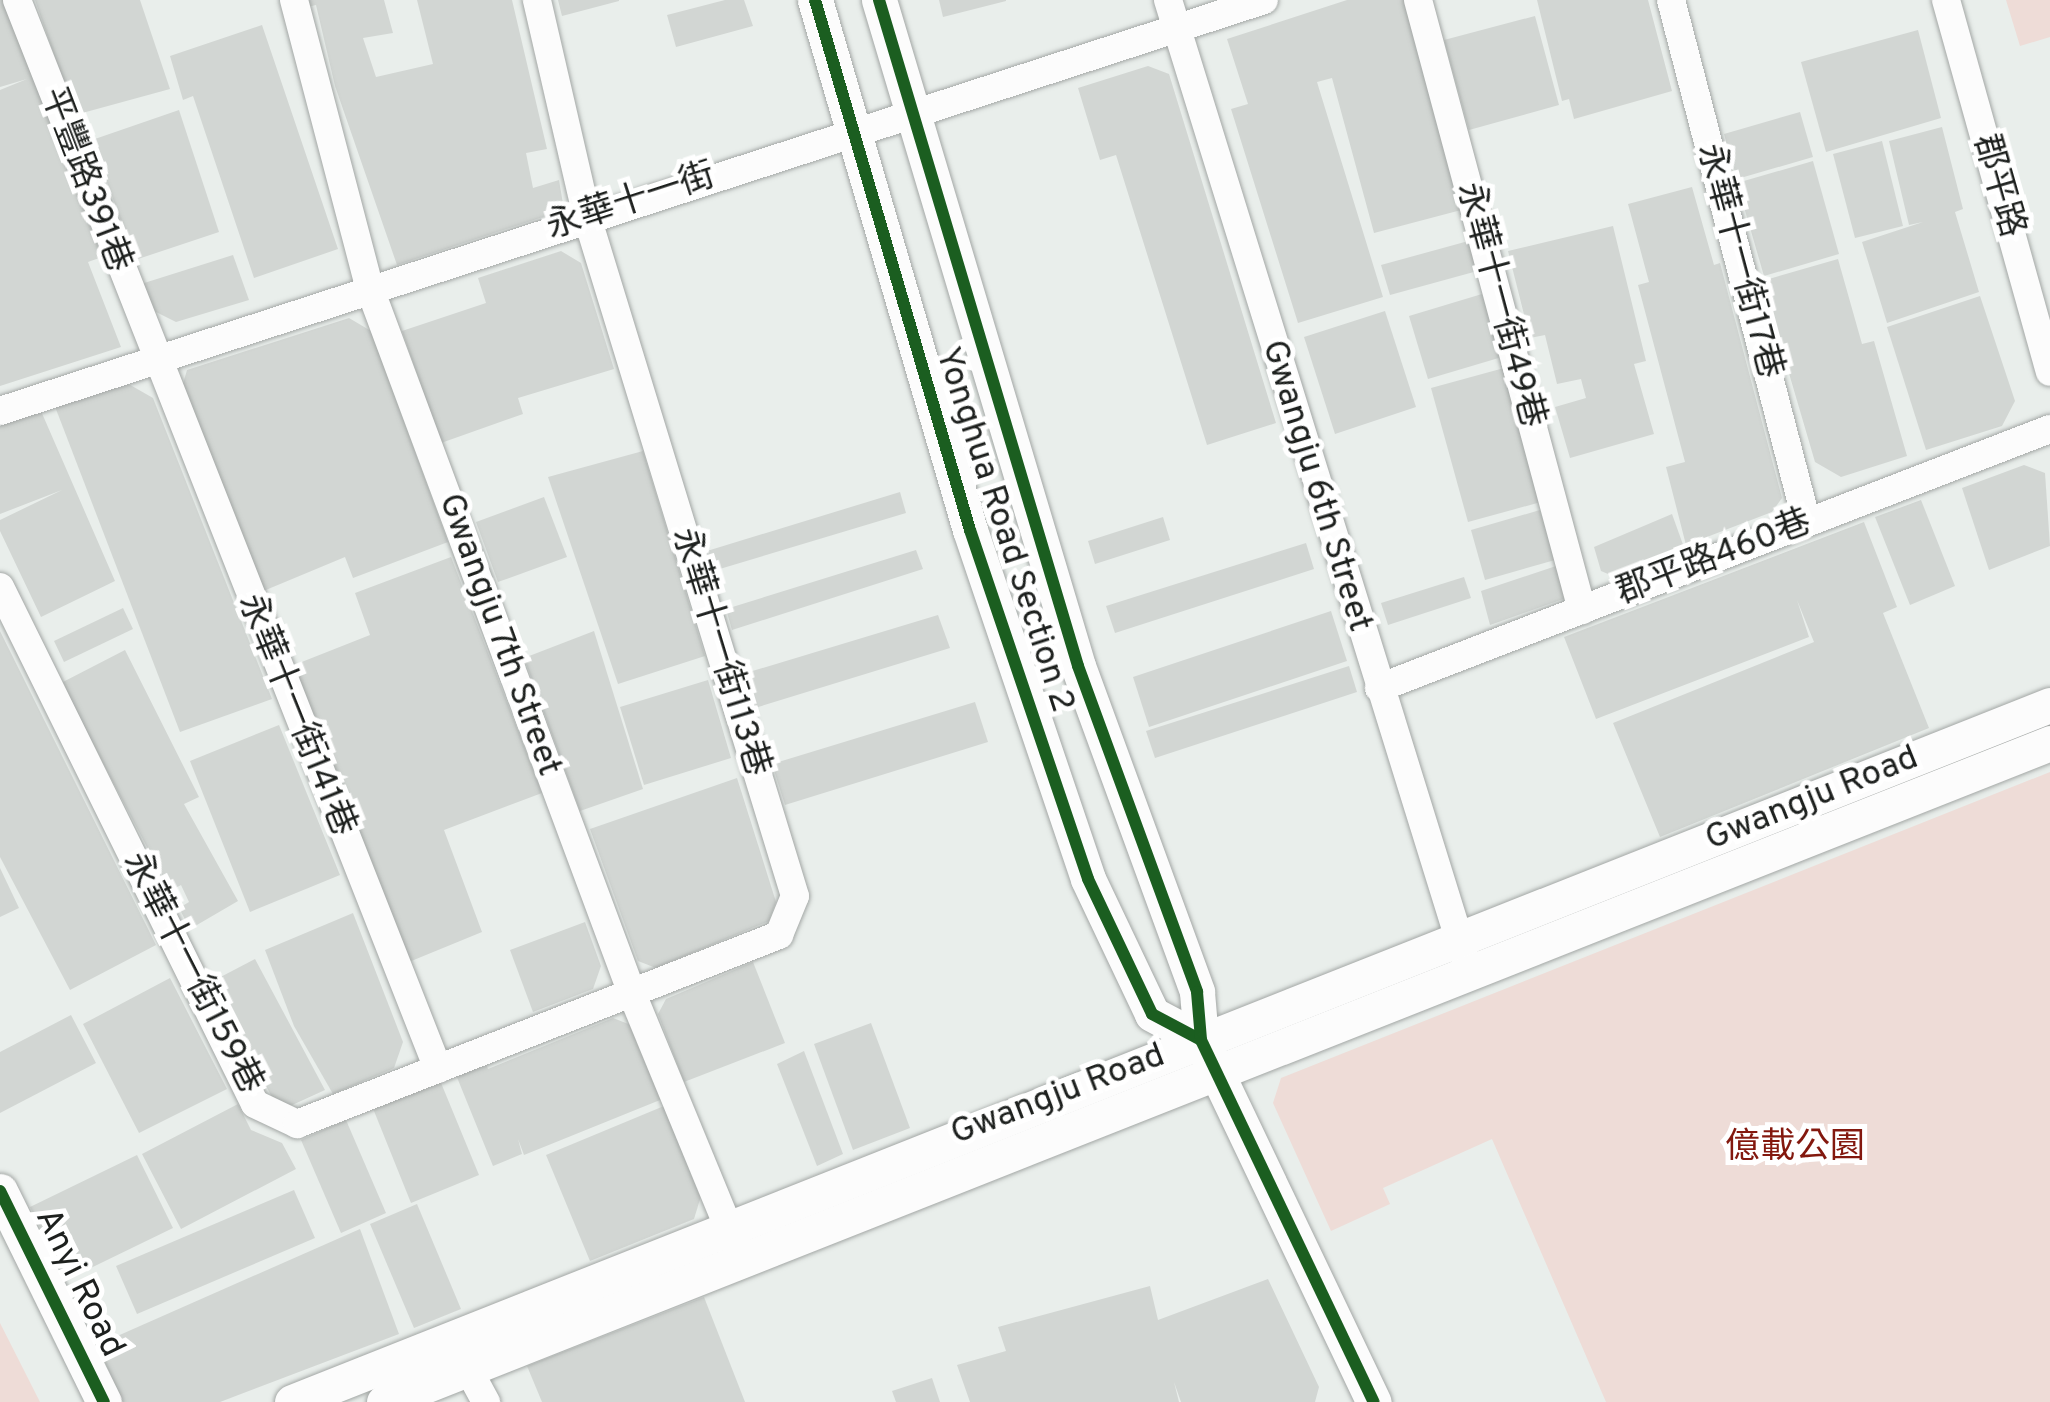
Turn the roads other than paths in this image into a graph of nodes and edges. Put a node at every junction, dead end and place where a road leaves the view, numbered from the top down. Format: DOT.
graph roads {
  1 [pos="17,0"];
  2 [pos="294,0"];
  3 [pos="536,0"];
  4 [pos="815,0"];
  5 [pos="879,0"];
  6 [pos="1264,0"];
  7 [pos="1418,0"];
  8 [pos="1670,0"];
  9 [pos="1946,0"];
  10 [pos="1171,14"];
  11 [pos="908,113"];
  12 [pos="849,130"];
  13 [pos="587,217"];
  14 [pos="370,289"];
  15 [pos="154,360"];
  16 [pos="2050,372"];
  17 [pos="0,412"];
  18 [pos="2050,429"];
  19 [pos="1807,523"];
  20 [pos="0,586"];
  21 [pos="1582,610"];
  22 [pos="1379,688"];
  23 [pos="2050,705"];
  24 [pos="2050,743"];
  25 [pos="1464,955"];
  26 [pos="633,996"];
  27 [pos="1201,1040"];
  28 [pos="438,1069"];
  29 [pos="1218,1073"];
  30 [pos="0,1191"];
  31 [pos="728,1225"];
  32 [pos="741,1258"];
  33 [pos="461,1354"];
  34 [pos="104,1402"];
  35 [pos="292,1402"];
  36 [pos="384,1402"];
  37 [pos="486,1402"];
  38 [pos="1374,1402"];
  1 -- 15 [label="street, 平豐路391巷"];
  2 -- 14 [label="street, Gwangju 7th Street"];
  3 -- 13 [label="street, 永華十一街113巷"];
  4 -- 12 [label="street, Yonghua Road Section 2"];
  5 -- 11 [label="street, Yonghua Road Section 2"];
  6 -- 10 [label="street, 永華十一街"];
  7 -- 21 [label="street, 永華十一街49巷"];
  8 -- 19 [label="street, 永華十一街17巷"];
  9 -- 16 [label="street, 郡平路"];
  10 -- 11 [label="street, 永華十一街"];
  10 -- 22 [label="street, Gwangju 6th Street"];
  11 -- 12 [label="street, 永華十一街"];
  11 -- 27 [label="street, Yonghua Road Section 2"];
  12 -- 13 [label="street, 永華十一街"];
  12 -- 27 [label="street, Yonghua Road Section 2"];
  13 -- 14 [label="street, 永華十一街"];
  13 -- 26 [label="street, 永華十一街113巷"];
  14 -- 15 [label="street, 永華十一街"];
  14 -- 26 [label="street, Gwangju 7th Street"];
  15 -- 17 [label="street, 永華十一街"];
  15 -- 28 [label="street, 永華十一街141巷"];
  18 -- 19 [label="street, 郡平路460巷"];
  19 -- 21 [label="street, 郡平路460巷"];
  20 -- 28 [label="street, 永華十一街159巷"];
  21 -- 22 [label="street, 郡平路460巷"];
  22 -- 25 [label="street, Gwangju 6th Street"];
  23 -- 25 [label="street, Gwangju Road"];
  24 -- 25 [label="street, Gwangju Road"];
  25 -- 27 [label="street, Gwangju Road"];
  25 -- 29 [label="street, Gwangju Road"];
  26 -- 28 [label="street, 永華十一街159巷"];
  26 -- 31 [label="street, Gwangju 7th Street"];
  27 -- 29 [label="street, Yonghua Road Section 2"];
  27 -- 31 [label="street, Gwangju Road"];
  29 -- 32 [label="street, Gwangju Road"];
  29 -- 38 [label="street, Yonghua Road Section 2"];
  30 -- 34 [label="street, Anyi Road"];
  31 -- 32 [label="street, Gwangju 7th Street"];
  31 -- 33 [label="street, Gwangju Road"];
  32 -- 33 [label="street, Gwangju Road"];
  33 -- 35 [label="street, Gwangju Road"];
  33 -- 36 [label="street, Gwangju Road"];
  33 -- 37 [label="street"];
}
